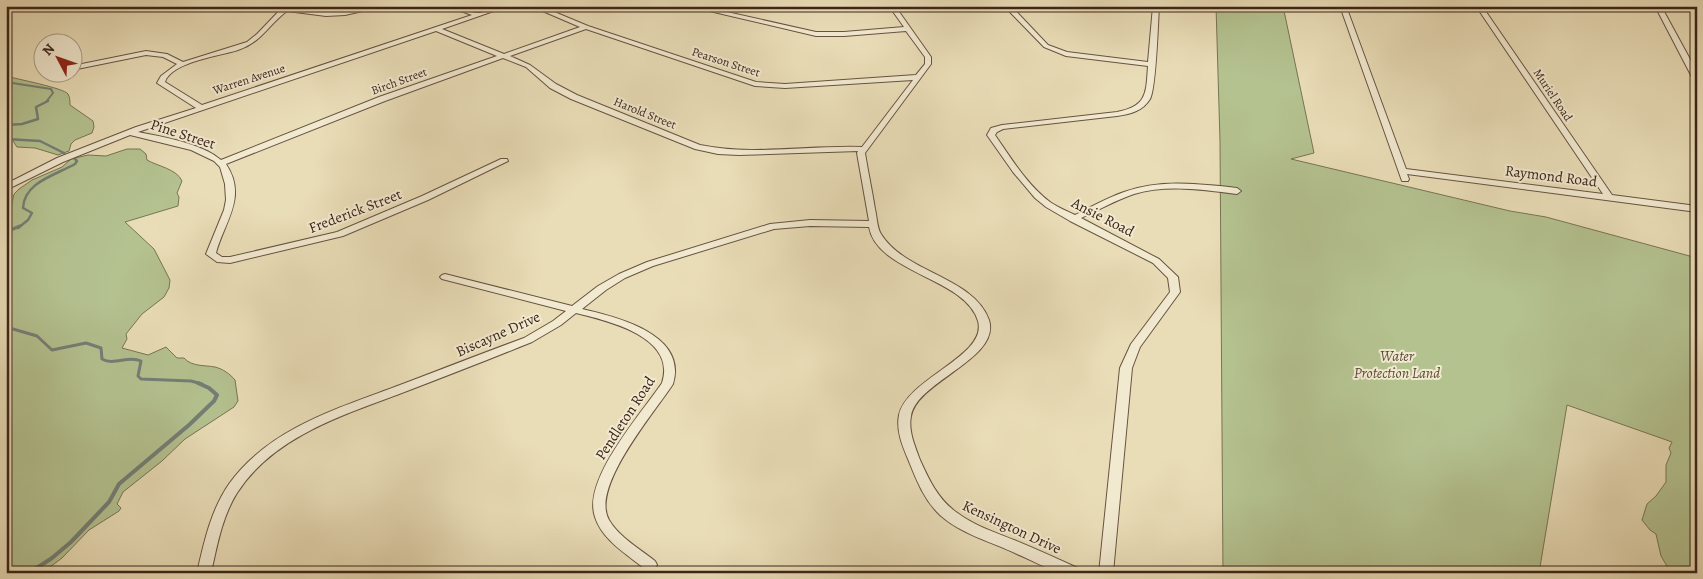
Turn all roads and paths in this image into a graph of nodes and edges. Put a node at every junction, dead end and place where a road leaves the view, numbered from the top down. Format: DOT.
graph roads {
  1 [pos="266,6"];
  2 [pos="382,6"];
  3 [pos="450,6"];
  4 [pos="505,6"];
  5 [pos="534,6"];
  6 [pos="691,6"];
  7 [pos="892,6"];
  8 [pos="1007,6"];
  9 [pos="1156,6"];
  10 [pos="1343,6"];
  11 [pos="1479,6"];
  12 [pos="1658,6"];
  13 [pos="285,9"];
  14 [pos="478,15"];
  15 [pos="586,27"];
  16 [pos="436,29"];
  17 [pos="908,29"];
  18 [pos="503,56"];
  19 [pos="182,64"];
  20 [pos="1151,64"];
  21 [pos="82,66"];
  22 [pos="919,77"];
  23 [pos="1697,78"];
  24 [pos="200,108"];
  25 [pos="129,132"];
  26 [pos="863,149"];
  27 [pos="504,162"];
  28 [pos="221,163"];
  29 [pos="6,187"];
  30 [pos="1236,191"];
  31 [pos="1609,197"];
  32 [pos="1697,208"];
  33 [pos="1073,219"];
  34 [pos="874,224"];
  35 [pos="211,254"];
  36 [pos="445,276"];
  37 [pos="574,310"];
  38 [pos="650,565"];
  39 [pos="204,573"];
  40 [pos="1075,573"];
  41 [pos="1106,573"];
  1 -- 13 [label="street"];
  2 -- 13 [label="street"];
  3 -- 14 [label="street"];
  4 -- 14 [label="street, Warren Avenue"];
  5 -- 15 [label="street, Pearson Street"];
  6 -- 17 [label="street"];
  7 -- 17 [label="street"];
  8 -- 20 [label="street"];
  9 -- 20 [label="street, Ansie Road"];
  10 -- 31 [label="street, Raymond Road"];
  11 -- 31 [label="street, Muriel Road"];
  12 -- 23 [label="street"];
  13 -- 19 [label="street"];
  14 -- 16 [label="street, Warren Avenue"];
  15 -- 18 [label="street, Birch Street"];
  15 -- 22 [label="street, Pearson Street"];
  16 -- 18 [label="street, Harold Street"];
  16 -- 24 [label="street, Warren Avenue"];
  17 -- 22 [label="street"];
  18 -- 26 [label="street, Harold Street"];
  18 -- 28 [label="street, Birch Street"];
  19 -- 21 [label="street"];
  19 -- 24 [label="street"];
  20 -- 33 [label="street, Ansie Road"];
  22 -- 26 [label="street"];
  24 -- 25 [label="street, Warren Avenue"];
  25 -- 28 [label="street, Pine Street"];
  25 -- 29 [label="street, Warren Avenue"];
  26 -- 34 [label="street, Kensington Drive"];
  27 -- 35 [label="street, Frederick Street"];
  28 -- 35 [label="street, Pine Street"];
  30 -- 33 [label="street"];
  31 -- 32 [label="street, Raymond Road"];
  33 -- 41 [label="street, Ansie Road"];
  34 -- 37 [label="street, Biscayne Drive"];
  34 -- 40 [label="street, Kensington Drive"];
  36 -- 37 [label="street, Pendleton Road"];
  37 -- 38 [label="street, Pendleton Road"];
  37 -- 39 [label="street, Biscayne Drive"];
}
